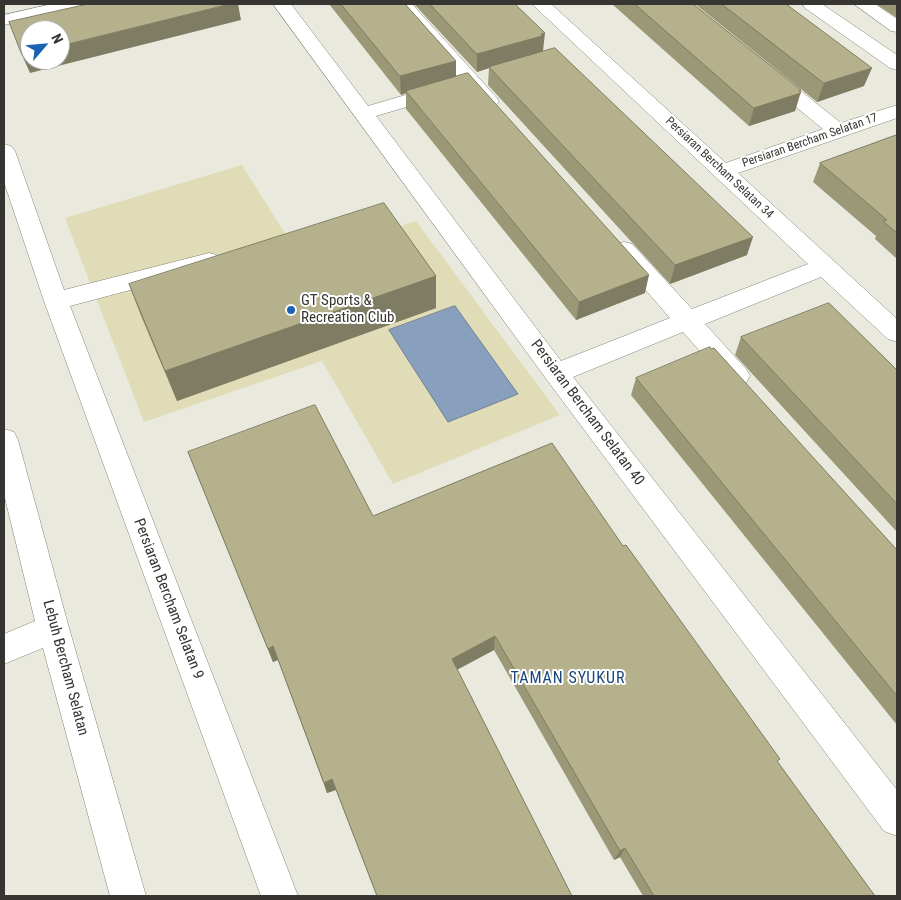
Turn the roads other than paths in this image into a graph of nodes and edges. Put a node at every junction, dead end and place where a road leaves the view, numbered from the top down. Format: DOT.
graph roads {
  1 [pos="75,4"];
  2 [pos="282,4"];
  3 [pos="402,4"];
  4 [pos="541,4"];
  5 [pos="811,4"];
  6 [pos="863,4"];
  7 [pos="4,20"];
  8 [pos="897,27"];
  9 [pos="756,64"];
  10 [pos="897,64"];
  11 [pos="481,79"];
  12 [pos="897,111"];
  13 [pos="362,114"];
  14 [pos="504,118"];
  15 [pos="838,131"];
  16 [pos="4,151"];
  17 [pos="723,171"];
  18 [pos="608,233"];
  19 [pos="225,257"];
  20 [pos="825,266"];
  21 [pos="56,302"];
  22 [pos="686,320"];
  23 [pos="897,333"];
  24 [pos="556,373"];
  25 [pos="752,393"];
  26 [pos="4,440"];
  27 [pos="53,628"];
  28 [pos="4,649"];
  29 [pos="897,818"];
  30 [pos="128,896"];
  31 [pos="280,896"];
  1 -- 7 [label="street"];
  2 -- 13 [label="street, Persiaran Bercham Selatan 40"];
  3 -- 11 [label="street"];
  4 -- 17 [label="street, Persiaran Bercham Selatan 34"];
  5 -- 10 [label="street"];
  6 -- 8 [label="street"];
  9 -- 15 [label="street"];
  11 -- 13 [label="street"];
  11 -- 14 [label="street"];
  12 -- 15 [label="street, Persiaran Bercham Selatan 17"];
  13 -- 24 [label="street, Persiaran Bercham Selatan 40"];
  15 -- 17 [label="street, Persiaran Bercham Selatan 17"];
  16 -- 21 [label="street, Persiaran Bercham Selatan 9"];
  17 -- 20 [label="street, Persiaran Bercham Selatan 34"];
  18 -- 22 [label="street"];
  19 -- 21 [label="street"];
  20 -- 22 [label="street"];
  20 -- 23 [label="street, Persiaran Bercham Selatan 34"];
  21 -- 31 [label="street, Persiaran Bercham Selatan 9"];
  22 -- 24 [label="street"];
  22 -- 25 [label="street"];
  24 -- 29 [label="street, Persiaran Bercham Selatan 40"];
  26 -- 27 [label="street, Lebuh Bercham Selatan"];
  27 -- 28 [label="street"];
  27 -- 30 [label="street, Lebuh Bercham Selatan"];
}
